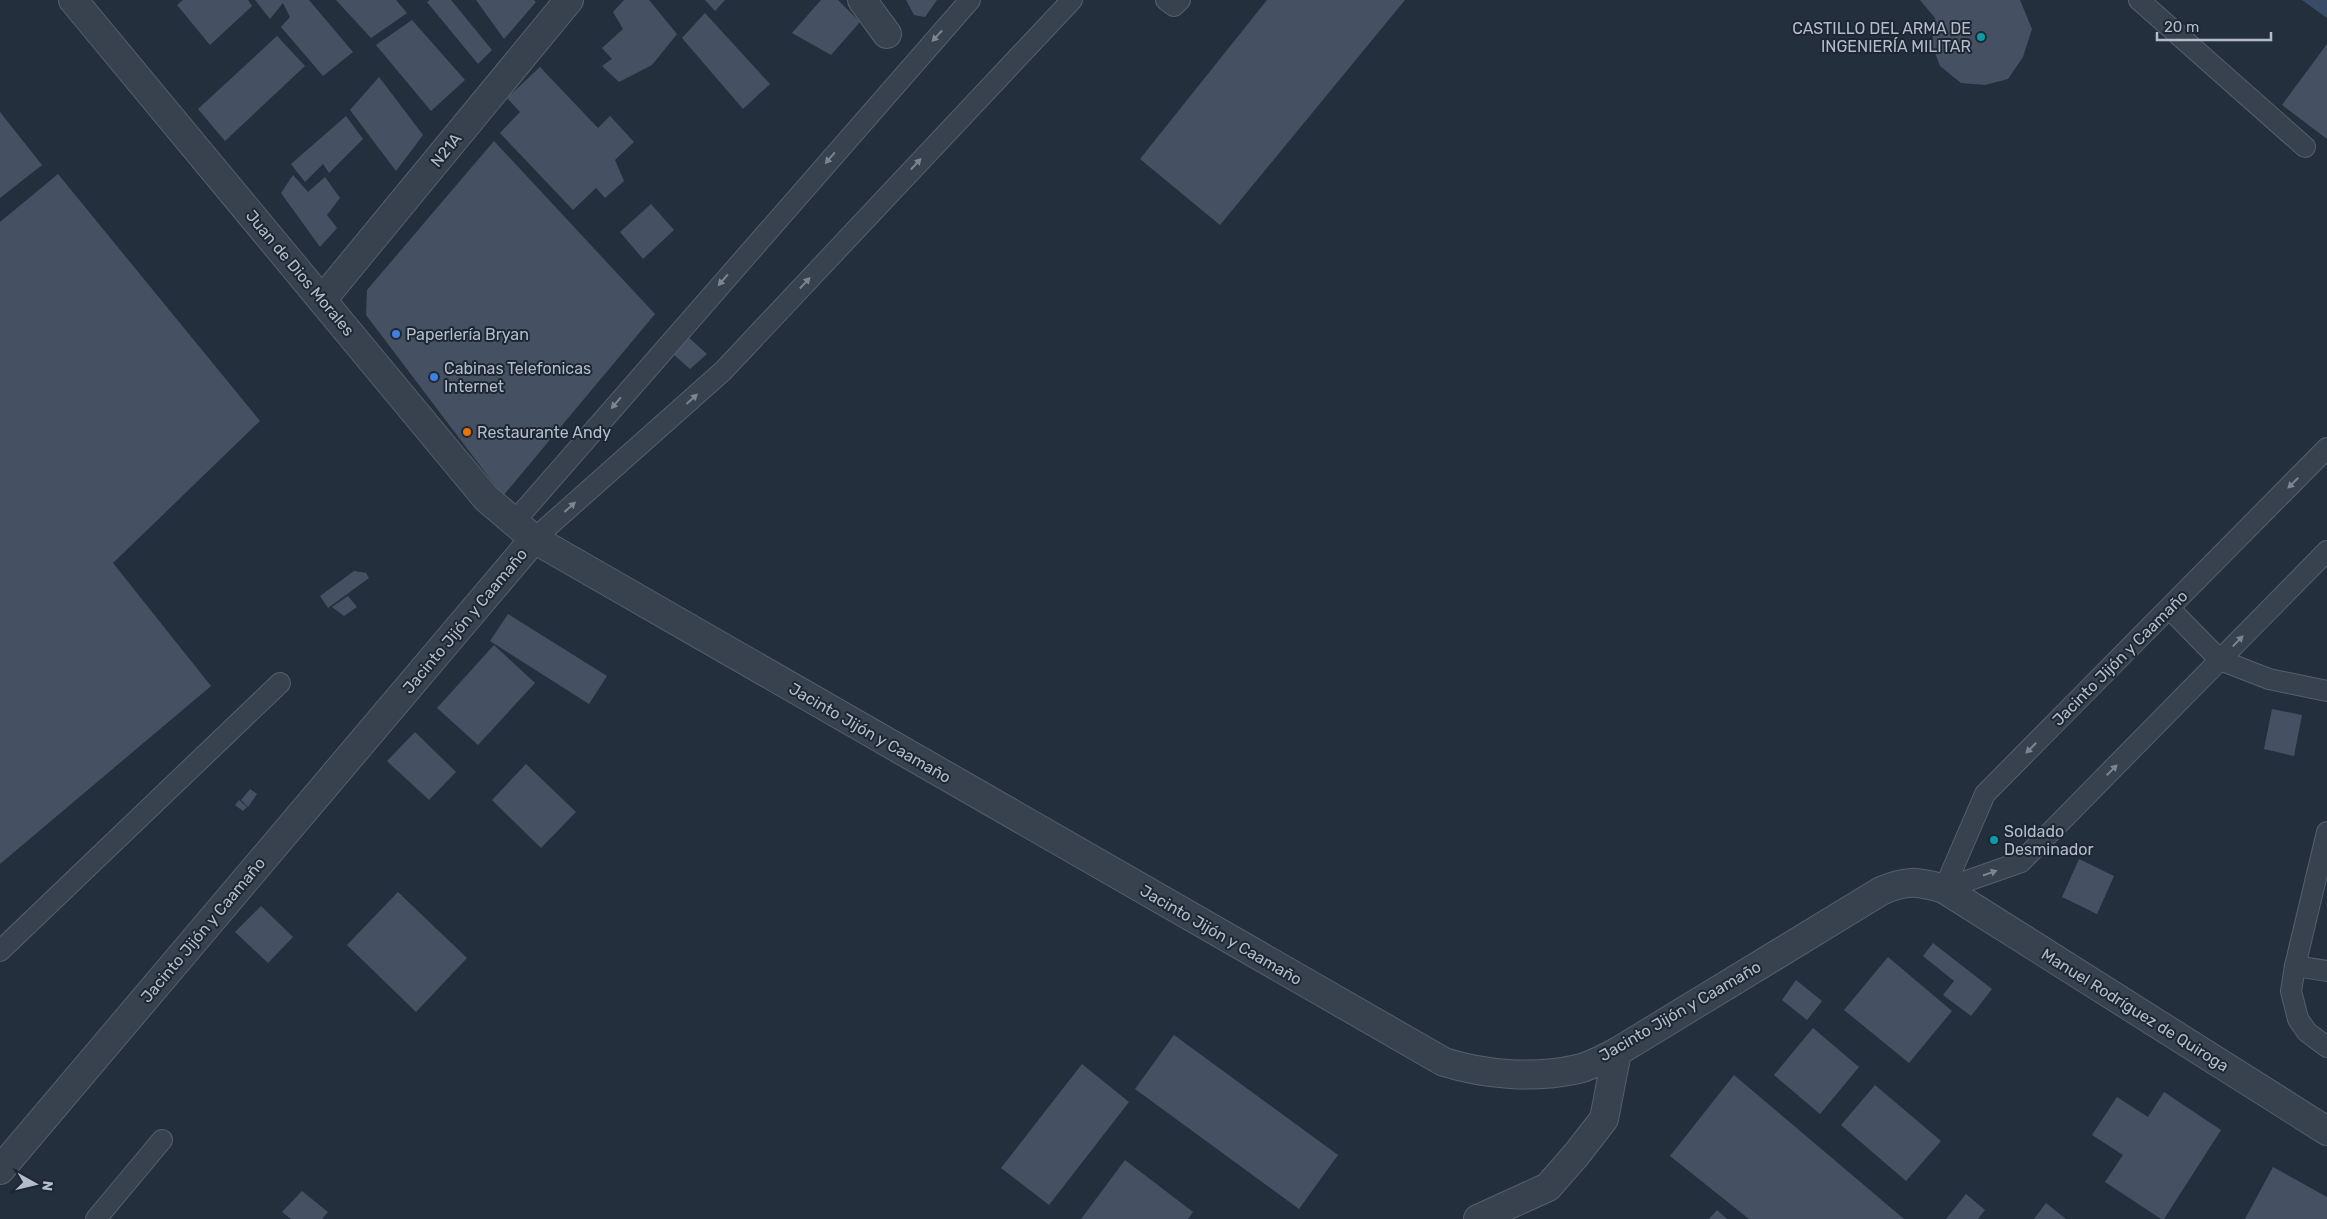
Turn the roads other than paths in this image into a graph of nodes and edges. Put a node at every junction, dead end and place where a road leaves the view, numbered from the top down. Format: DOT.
graph roads {
  1 [pos="73,0"];
  2 [pos="569,0"];
  3 [pos="862,0"];
  4 [pos="970,0"];
  5 [pos="1072,0"];
  6 [pos="1166,0"];
  7 [pos="1180,0"];
  8 [pos="2138,0"];
  9 [pos="887,34"];
  10 [pos="2305,147"];
  11 [pos="322,300"];
  12 [pos="2327,448"];
  13 [pos="514,522"];
  14 [pos="534,539"];
  15 [pos="2327,551"];
  16 [pos="2169,608"];
  17 [pos="2220,660"];
  18 [pos="280,683"];
  19 [pos="2327,691"];
  20 [pos="2327,832"];
  21 [pos="2322,871"];
  22 [pos="1944,889"];
  23 [pos="0,950"];
  24 [pos="2295,966"];
  25 [pos="2327,971"];
  26 [pos="2327,1047"];
  27 [pos="1617,1052"];
  28 [pos="2327,1131"];
  29 [pos="162,1140"];
  30 [pos="0,1170"];
  31 [pos="96,1219"];
  32 [pos="1478,1219"];
  1 -- 11 [label="street, Juan de Dios Morales"];
  2 -- 11 [label="street, N21A"];
  3 -- 9 [label="street"];
  4 -- 13 [label="lane, one-way"];
  14 -- 5 [label="lane, one-way"];
  6 -- 7 [label="lane"];
  8 -- 10 [label="lane"];
  11 -- 13 [label="street, Juan de Dios Morales"];
  12 -- 16 [label="lane, Jacinto Jijón y Caamaño, one-way"];
  13 -- 14 [label="street, Juan de Dios Morales"];
  14 -- 27 [label="street, Jacinto Jijón y Caamaño"];
  14 -- 30 [label="street, Jacinto Jijón y Caamaño"];
  17 -- 15 [label="lane, one-way"];
  16 -- 17 [label="lane"];
  16 -- 22 [label="lane, Jacinto Jijón y Caamaño, one-way"];
  17 -- 19 [label="lane"];
  22 -- 17 [label="lane, one-way"];
  18 -- 23 [label="lane"];
  20 -- 21 [label="lane"];
  21 -- 24 [label="lane"];
  22 -- 27 [label="street, Jacinto Jijón y Caamaño"];
  22 -- 28 [label="street, Manuel Rodríguez de Quiroga"];
  24 -- 25 [label="lane"];
  24 -- 26 [label="lane"];
  27 -- 32 [label="street"];
  29 -- 31 [label="lane"];
}
